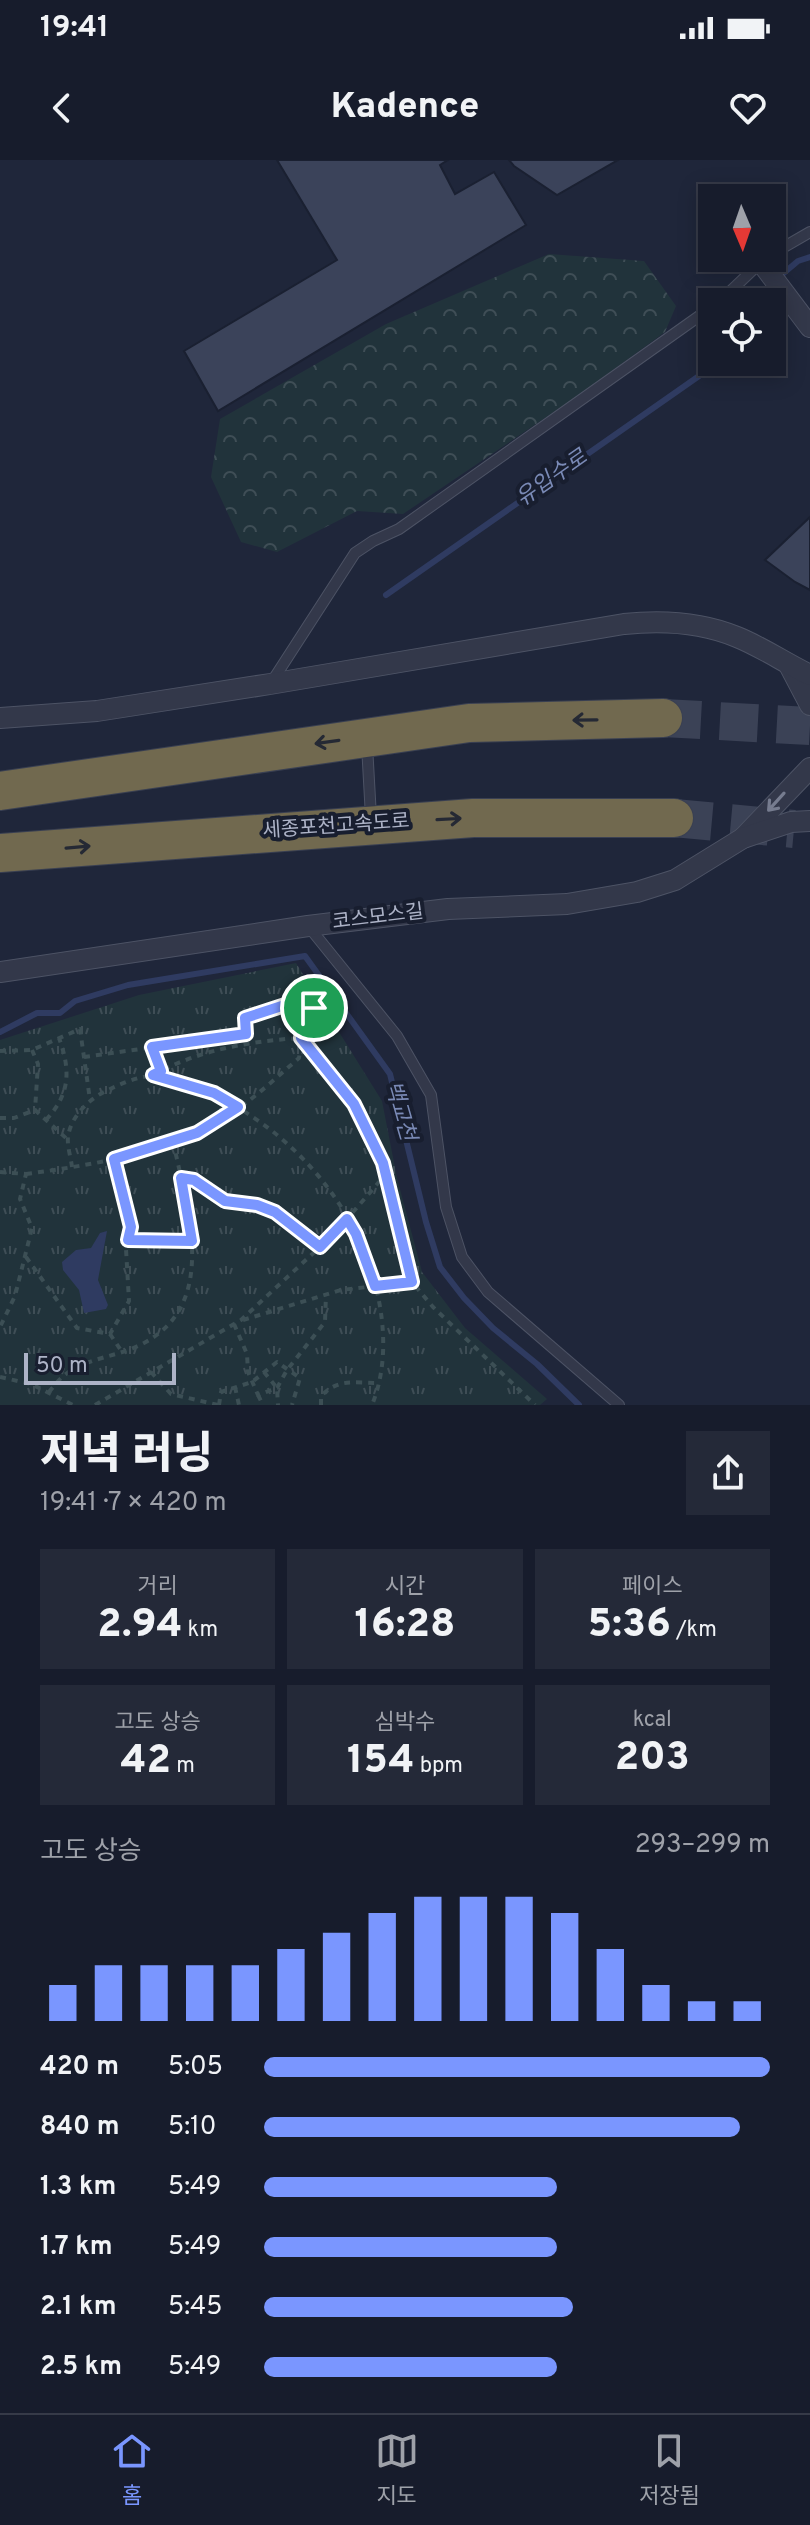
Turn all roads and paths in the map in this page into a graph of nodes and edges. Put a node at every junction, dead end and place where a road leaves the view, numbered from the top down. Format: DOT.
graph roads {
  1 [pos="810,232"];
  2 [pos="786,248"];
  3 [pos="753,272"];
  4 [pos="773,272"];
  5 [pos="735,288"];
  6 [pos="698,317"];
  7 [pos="810,327"];
  8 [pos="789,665"];
  9 [pos="810,675"];
  10 [pos="270,684"];
  11 [pos="810,705"];
  12 [pos="0,718"];
  13 [pos="663,718"];
  14 [pos="366,737"];
  15 [pos="810,768"];
  16 [pos="0,791"];
  17 [pos="674,818"];
  18 [pos="810,821"];
  19 [pos="371,823"];
  20 [pos="743,838"];
  21 [pos="0,853"];
  22 [pos="308,926"];
  23 [pos="0,972"];
  24 [pos="338,988"];
  25 [pos="314,1008"];
  26 [pos="59,1038"];
  27 [pos="301,1038"];
  28 [pos="152,1047"];
  29 [pos="32,1050"];
  30 [pos="0,1051"];
  31 [pos="84,1057"];
  32 [pos="161,1071"];
  33 [pos="153,1075"];
  34 [pos="90,1100"];
  35 [pos="238,1107"];
  36 [pos="35,1110"];
  37 [pos="0,1118"];
  38 [pos="46,1120"];
  39 [pos="68,1140"];
  40 [pos="173,1141"];
  41 [pos="114,1159"];
  42 [pos="72,1167"];
  43 [pos="0,1172"];
  44 [pos="26,1174"];
  45 [pos="385,1175"];
  46 [pos="181,1178"];
  47 [pos="347,1219"];
  48 [pos="128,1240"];
  49 [pos="192,1241"];
  50 [pos="320,1247"];
  51 [pos="26,1257"];
  52 [pos="412,1282"];
  53 [pos="375,1286"];
  54 [pos="326,1294"];
  55 [pos="241,1320"];
  56 [pos="234,1324"];
  57 [pos="0,1327"];
  58 [pos="110,1334"];
  59 [pos="122,1352"];
  60 [pos="287,1370"];
  61 [pos="151,1372"];
  62 [pos="264,1372"];
  63 [pos="0,1377"];
  64 [pos="252,1382"];
  65 [pos="377,1383"];
  66 [pos="235,1387"];
  67 [pos="277,1388"];
  68 [pos="49,1392"];
  69 [pos="258,1395"];
  70 [pos="73,1405"];
  71 [pos="95,1405"];
  72 [pos="219,1405"];
  73 [pos="239,1405"];
  74 [pos="263,1405"];
  75 [pos="278,1405"];
  76 [pos="292,1405"];
  77 [pos="321,1405"];
  78 [pos="372,1405"];
  79 [pos="535,1405"];
  80 [pos="619,1405"];
  1 -- 2 [label="lane"];
  3 -- 5 [label="lane"];
  4 -- 7 [label="street"];
  6 -- 10 [label="lane"];
  8 -- 9 [label="street"];
  8 -- 10 [label="street"];
  8 -- 11 [label="street"];
  10 -- 12 [label="street"];
  13 -- 14 [label="highway, one-way"];
  14 -- 16 [label="highway, one-way"];
  14 -- 19 [label="lane"];
  15 -- 20 [label="street, one-way"];
  19 -- 17 [label="highway, 세종포천고속도로, one-way"];
  18 -- 20 [label="street"];
  21 -- 19 [label="highway, 세종포천고속도로, one-way"];
  20 -- 22 [label="street, 코스모스길"];
  22 -- 23 [label="street, 코스모스길"];
  22 -- 80 [label="lane"];
  24 -- 25 [label="path"];
  25 -- 27 [label="path"];
  25 -- 28 [label="path"];
  26 -- 29 [label="path"];
  26 -- 31 [label="path"];
  26 -- 38 [label="path"];
  27 -- 32 [label="path"];
  27 -- 35 [label="path"];
  27 -- 45 [label="path"];
  28 -- 31 [label="path"];
  28 -- 32 [label="path"];
  29 -- 30 [label="path"];
  29 -- 36 [label="path"];
  31 -- 34 [label="path"];
  32 -- 33 [label="path"];
  33 -- 34 [label="path"];
  33 -- 35 [label="path"];
  34 -- 39 [label="path"];
  35 -- 40 [label="path"];
  35 -- 47 [label="path"];
  36 -- 37 [label="path"];
  36 -- 38 [label="path"];
  38 -- 39 [label="path"];
  39 -- 42 [label="path"];
  40 -- 41 [label="path"];
  40 -- 46 [label="path"];
  41 -- 42 [label="path"];
  41 -- 48 [label="path"];
  42 -- 44 [label="path"];
  43 -- 44 [label="path"];
  44 -- 51 [label="path"];
  45 -- 47 [label="path"];
  45 -- 52 [label="path"];
  46 -- 49 [label="path"];
  46 -- 50 [label="path"];
  47 -- 50 [label="path"];
  47 -- 53 [label="path"];
  48 -- 49 [label="path"];
  48 -- 58 [label="path"];
  49 -- 59 [label="path"];
  50 -- 55 [label="path"];
  51 -- 57 [label="path"];
  51 -- 58 [label="path"];
  52 -- 53 [label="path"];
  52 -- 79 [label="path"];
  53 -- 54 [label="path"];
  53 -- 65 [label="path"];
  54 -- 55 [label="path"];
  54 -- 60 [label="path"];
  55 -- 56 [label="path"];
  56 -- 61 [label="path"];
  56 -- 64 [label="path"];
  58 -- 59 [label="path"];
  59 -- 68 [label="path"];
  60 -- 62 [label="path"];
  60 -- 67 [label="path"];
  60 -- 76 [label="path"];
  61 -- 71 [label="path"];
  61 -- 72 [label="path"];
  62 -- 64 [label="path"];
  62 -- 67 [label="path"];
  63 -- 68 [label="path"];
  64 -- 66 [label="path"];
  64 -- 69 [label="path"];
  65 -- 77 [label="path"];
  65 -- 78 [label="path"];
  66 -- 72 [label="path"];
  66 -- 73 [label="path"];
  67 -- 69 [label="path"];
  67 -- 75 [label="path"];
  68 -- 70 [label="path"];
  69 -- 74 [label="path"];
}
